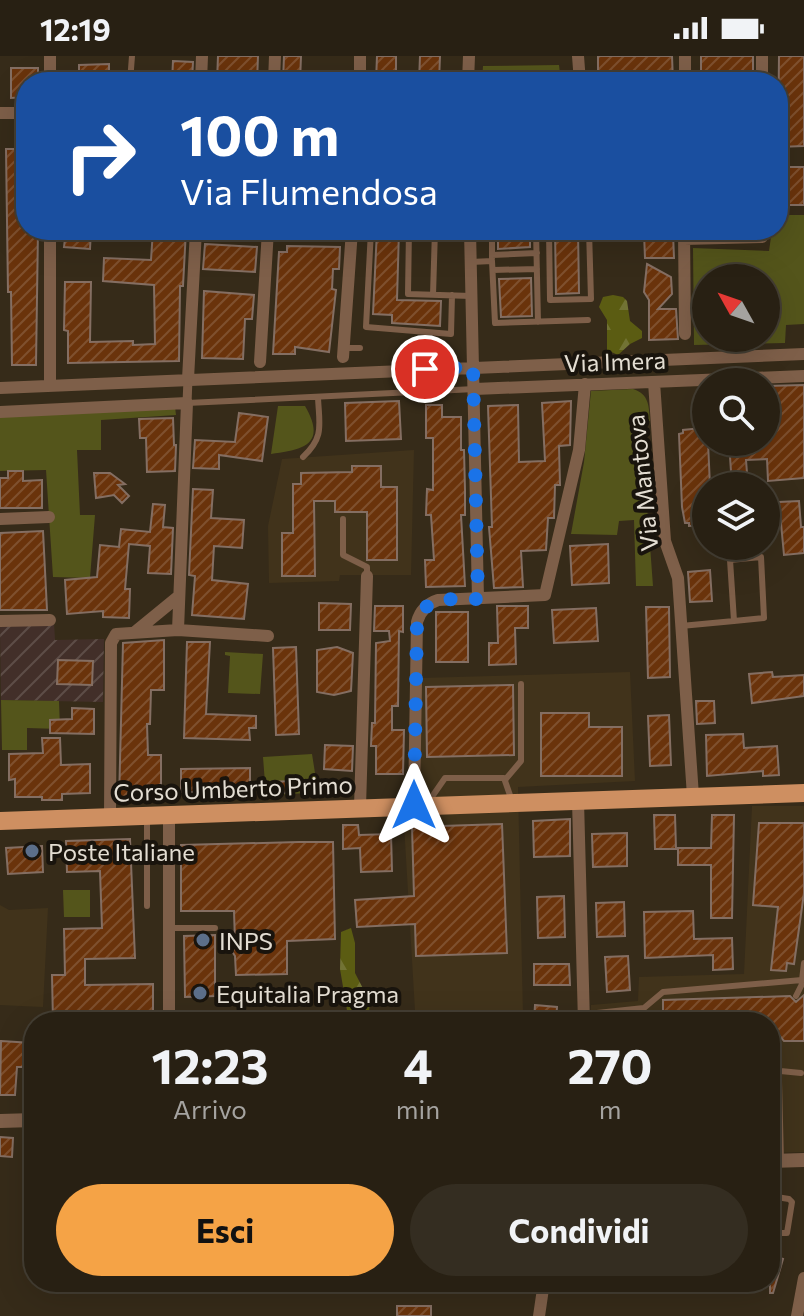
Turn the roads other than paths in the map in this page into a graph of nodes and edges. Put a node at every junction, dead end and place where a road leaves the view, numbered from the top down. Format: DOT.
graph roads {
  1 [pos="50,240"];
  2 [pos="195,240"];
  3 [pos="268,240"];
  4 [pos="351,240"];
  5 [pos="370,240"];
  6 [pos="409,240"];
  7 [pos="435,240"];
  8 [pos="470,240"];
  9 [pos="492,240"];
  10 [pos="536,240"];
  11 [pos="549,240"];
  12 [pos="589,240"];
  13 [pos="684,240"];
  14 [pos="537,253"];
  15 [pos="492,258"];
  16 [pos="471,262"];
  17 [pos="537,269"];
  18 [pos="493,270"];
  19 [pos="433,295"];
  20 [pos="452,295"];
  21 [pos="471,296"];
  22 [pos="588,320"];
  23 [pos="538,322"];
  24 [pos="345,326"];
  25 [pos="366,327"];
  26 [pos="685,334"];
  27 [pos="360,348"];
  28 [pos="344,353"];
  29 [pos="804,354"];
  30 [pos="260,362"];
  31 [pos="473,367"];
  32 [pos="804,376"];
  33 [pos="188,379"];
  34 [pos="654,382"];
  35 [pos="585,384"];
  36 [pos="50,386"];
  37 [pos="0,388"];
  38 [pos="475,389"];
  39 [pos="318,397"];
  40 [pos="187,403"];
  41 [pos="0,412"];
  42 [pos="303,457"];
  43 [pos="49,517"];
  44 [pos="0,519"];
  45 [pos="343,519"];
  46 [pos="367,576"];
  47 [pos="179,596"];
  48 [pos="478,599"];
  49 [pos="50,620"];
  50 [pos="0,621"];
  51 [pos="734,621"];
  52 [pos="681,626"];
  53 [pos="178,630"];
  54 [pos="135,632"];
  55 [pos="268,636"];
  56 [pos="521,684"];
  57 [pos="505,780"];
  58 [pos="804,793"];
  59 [pos="693,796"];
  60 [pos="578,801"];
  61 [pos="512,803"];
  62 [pos="420,805"];
  63 [pos="360,807"];
  64 [pos="147,815"];
  65 [pos="169,815"];
  66 [pos="110,817"];
  67 [pos="0,821"];
  68 [pos="147,906"];
  69 [pos="170,928"];
  70 [pos="215,928"];
  71 [pos="804,963"];
  72 [pos="803,980"];
  73 [pos="796,996"];
  74 [pos="169,1012"];
  75 [pos="585,1012"];
  76 [pos="606,1012"];
  77 [pos="780,1071"];
  78 [pos="801,1073"];
  79 [pos="24,1120"];
  80 [pos="0,1121"];
  81 [pos="804,1160"];
  82 [pos="780,1161"];
  83 [pos="780,1198"];
  84 [pos="780,1233"];
  85 [pos="804,1278"];
  86 [pos="543,1292"];
  87 [pos="539,1316"];
  88 [pos="797,1316"];
  1 -- 36 [label="street"];
  2 -- 33 [label="street"];
  3 -- 30 [label="street"];
  4 -- 24 [label="street"];
  5 -- 25 [label="lane"];
  6 -- 19 [label="lane"];
  7 -- 19 [label="lane"];
  8 -- 16 [label="street"];
  9 -- 15 [label="lane"];
  10 -- 14 [label="lane"];
  11 -- 12 [label="lane"];
  13 -- 26 [label="street"];
  14 -- 15 [label="lane"];
  14 -- 17 [label="lane"];
  15 -- 16 [label="lane"];
  15 -- 18 [label="lane"];
  16 -- 21 [label="street"];
  17 -- 18 [label="lane"];
  17 -- 23 [label="lane"];
  18 -- 23 [label="lane"];
  19 -- 20 [label="lane"];
  20 -- 21 [label="lane"];
  20 -- 25 [label="lane"];
  21 -- 31 [label="street"];
  22 -- 23 [label="lane"];
  24 -- 25 [label="lane"];
  24 -- 28 [label="street"];
  27 -- 28 [label="lane"];
  29 -- 31 [label="street"];
  31 -- 33 [label="street"];
  31 -- 38 [label="street"];
  32 -- 34 [label="street, Via Imera"];
  33 -- 36 [label="street"];
  33 -- 40 [label="street"];
  34 -- 35 [label="street, Via Imera"];
  34 -- 52 [label="street, Via Mantova"];
  35 -- 38 [label="street, Via Imera"];
  35 -- 48 [label="street"];
  36 -- 37 [label="street"];
  38 -- 39 [label="lane"];
  38 -- 48 [label="street"];
  39 -- 40 [label="lane"];
  39 -- 42 [label="lane"];
  40 -- 41 [label="street"];
  40 -- 47 [label="street"];
  43 -- 44 [label="street"];
  45 -- 46 [label="lane"];
  46 -- 63 [label="street"];
  47 -- 53 [label="street"];
  47 -- 54 [label="street"];
  48 -- 62 [label="street"];
  49 -- 50 [label="street"];
  51 -- 51 [label="lane"];
  51 -- 52 [label="lane"];
  52 -- 59 [label="street, Via Mantova"];
  53 -- 54 [label="street"];
  53 -- 55 [label="street"];
  54 -- 66 [label="street"];
  56 -- 57 [label="lane"];
  57 -- 61 [label="lane"];
  57 -- 62 [label="lane"];
  58 -- 59 [label="main road, Corso Umberto Primo"];
  59 -- 60 [label="main road, Corso Umberto Primo"];
  60 -- 61 [label="main road, Corso Umberto Primo"];
  60 -- 75 [label="street"];
  61 -- 62 [label="main road, Corso Umberto Primo"];
  62 -- 63 [label="main road, Corso Umberto Primo"];
  63 -- 65 [label="main road, Corso Umberto Primo"];
  64 -- 65 [label="main road, Corso Umberto Primo"];
  64 -- 66 [label="main road, Corso Umberto Primo"];
  64 -- 68 [label="lane"];
  65 -- 69 [label="street"];
  66 -- 67 [label="main road, Corso Umberto Primo"];
  69 -- 70 [label="lane"];
  69 -- 74 [label="street"];
  71 -- 72 [label="lane"];
  72 -- 73 [label="lane"];
  72 -- 76 [label="lane"];
  77 -- 78 [label="lane"];
  79 -- 80 [label="street"];
  81 -- 82 [label="street"];
  83 -- 84 [label="lane"];
  85 -- 88 [label="street"];
  86 -- 87 [label="street"];
}
